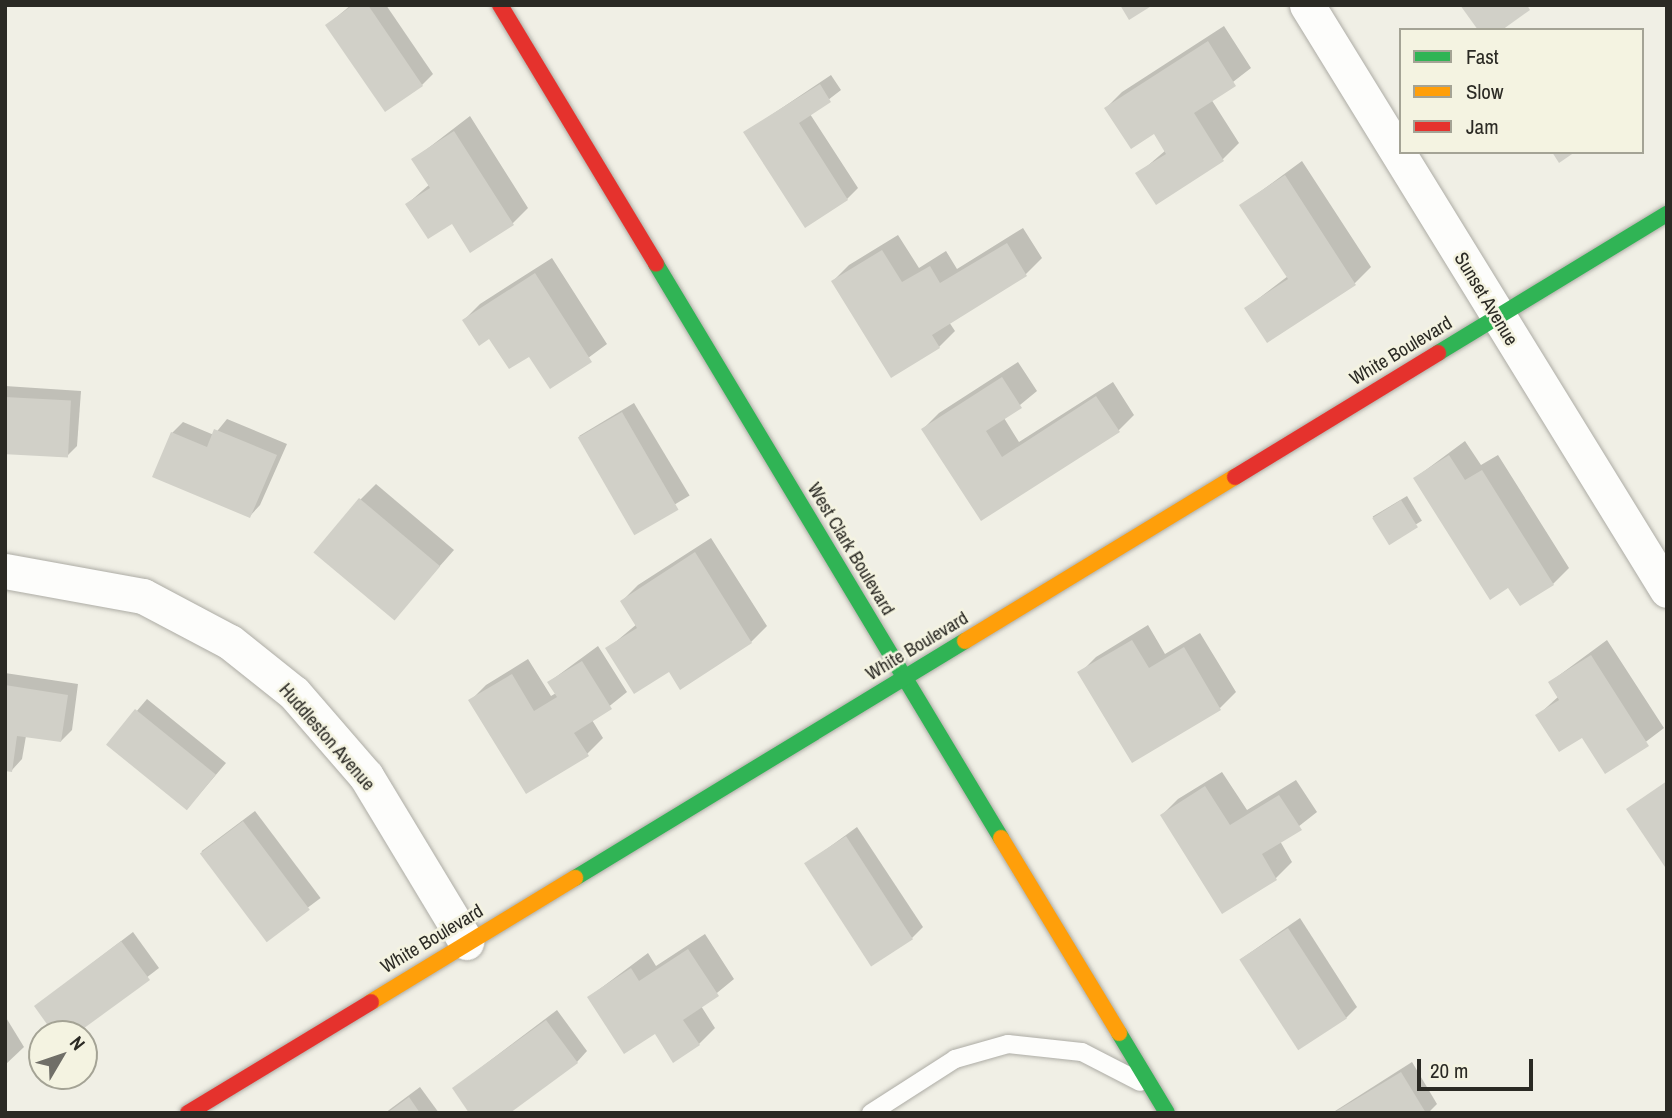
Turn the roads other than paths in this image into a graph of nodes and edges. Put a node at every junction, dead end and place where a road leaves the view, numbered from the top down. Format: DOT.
graph roads {
  1 [pos="500,5"];
  2 [pos="1307,5"];
  3 [pos="1667,214"];
  4 [pos="1497,317"];
  5 [pos="5,571"];
  6 [pos="1667,590"];
  7 [pos="904,678"];
  8 [pos="466,942"];
  9 [pos="1152,1088"];
  10 [pos="188,1113"];
  11 [pos="871,1113"];
  12 [pos="1167,1113"];
  1 -- 7 [label="street, West Clark Boulevard"];
  2 -- 4 [label="street, Sunset Avenue"];
  3 -- 4 [label="street, White Boulevard"];
  4 -- 6 [label="street, Sunset Avenue"];
  4 -- 7 [label="street, White Boulevard"];
  5 -- 8 [label="street, Huddleston Avenue"];
  7 -- 8 [label="street, White Boulevard"];
  7 -- 9 [label="street, West Clark Boulevard"];
  8 -- 10 [label="street, White Boulevard"];
  9 -- 11 [label="lane"];
  9 -- 12 [label="street, West Clark Boulevard"];
}
